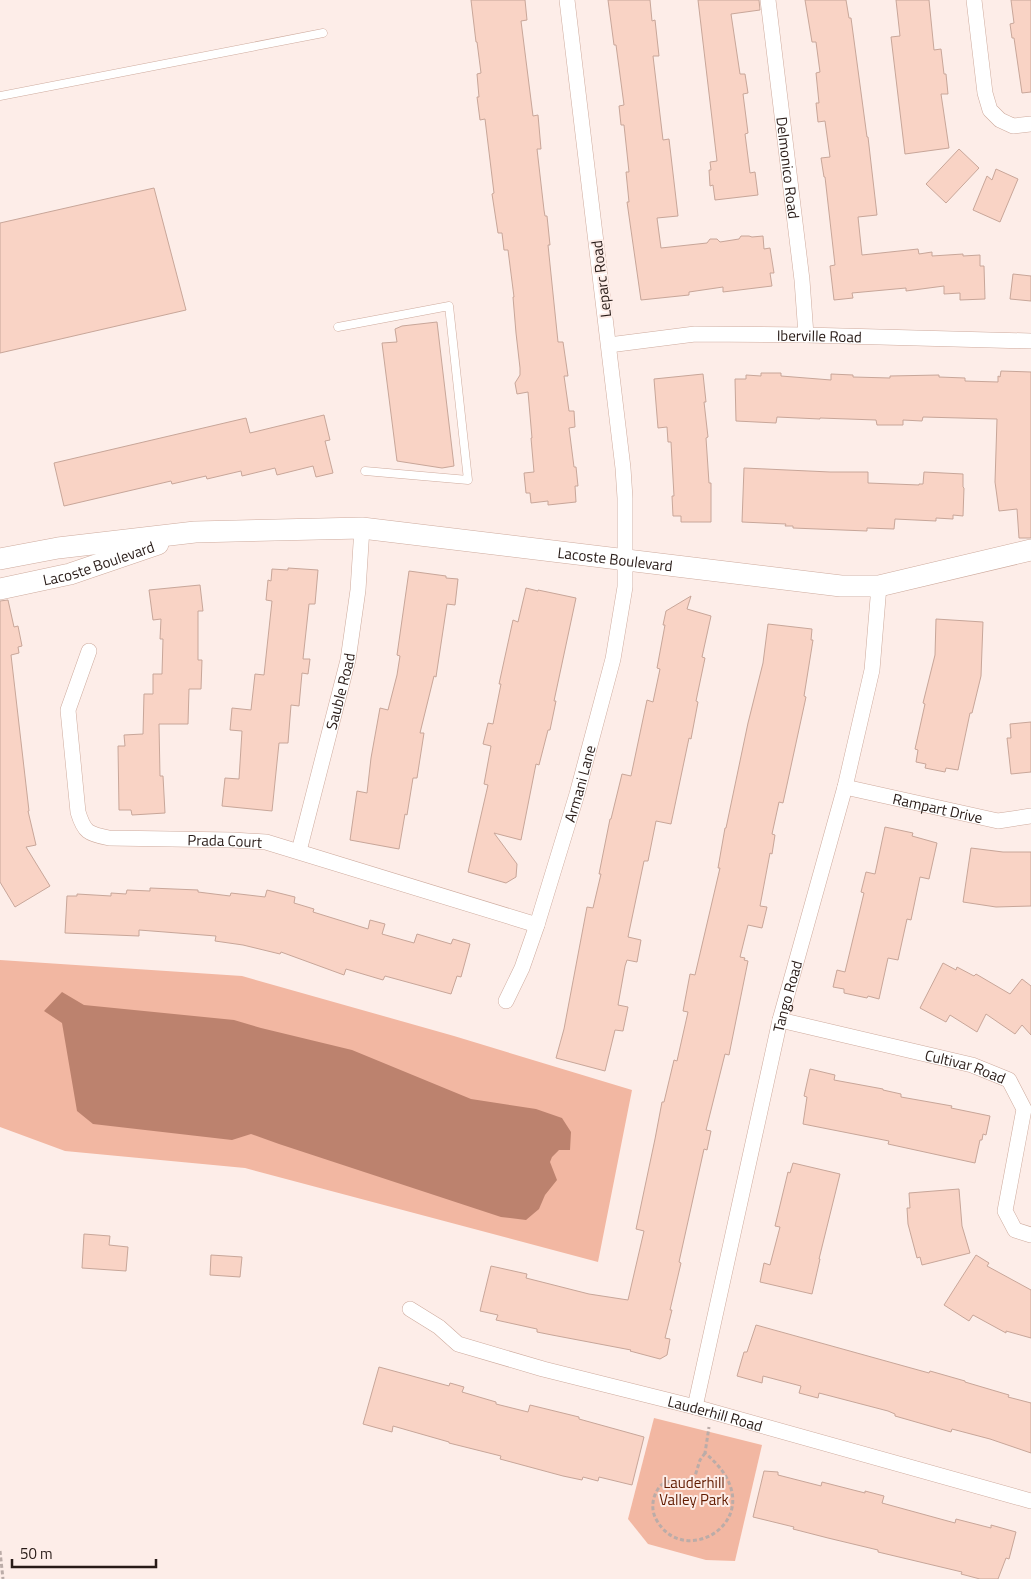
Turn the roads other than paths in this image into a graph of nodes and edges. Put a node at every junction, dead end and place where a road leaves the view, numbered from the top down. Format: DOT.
graph roads {
  1 [pos="568,0"];
  2 [pos="768,0"];
  3 [pos="974,0"];
  4 [pos="323,33"];
  5 [pos="0,96"];
  6 [pos="1031,124"];
  7 [pos="338,327"];
  8 [pos="806,335"];
  9 [pos="1031,341"];
  10 [pos="609,345"];
  11 [pos="365,471"];
  12 [pos="362,528"];
  13 [pos="195,532"];
  14 [pos="1031,550"];
  15 [pos="0,559"];
  16 [pos="625,559"];
  17 [pos="879,586"];
  18 [pos="0,588"];
  19 [pos="89,651"];
  20 [pos="845,787"];
  21 [pos="1031,816"];
  22 [pos="299,851"];
  23 [pos="537,925"];
  24 [pos="506,1001"];
  25 [pos="780,1020"];
  26 [pos="1031,1235"];
  27 [pos="410,1309"];
  28 [pos="695,1407"];
  29 [pos="1031,1501"];
  1 -- 10 [label="street, Leparc Road"];
  2 -- 8 [label="street, Delmonico Road"];
  3 -- 6 [label="street"];
  4 -- 5 [label="lane"];
  7 -- 11 [label="lane"];
  8 -- 9 [label="street, Iberville Road"];
  8 -- 10 [label="street, Iberville Road"];
  10 -- 16 [label="street, Leparc Road"];
  12 -- 13 [label="street, Lacoste Boulevard"];
  12 -- 16 [label="street, Lacoste Boulevard"];
  12 -- 22 [label="street, Sauble Road"];
  13 -- 15 [label="street, Lacoste Boulevard"];
  13 -- 18 [label="street, Lacoste Boulevard"];
  14 -- 17 [label="street, Lacoste Boulevard"];
  16 -- 17 [label="street, Lacoste Boulevard"];
  16 -- 23 [label="street, Armani Lane"];
  17 -- 20 [label="street, Tango Road"];
  19 -- 22 [label="street, Prada Court"];
  20 -- 21 [label="street, Rampart Drive"];
  20 -- 25 [label="street, Tango Road"];
  22 -- 23 [label="street, Prada Court"];
  23 -- 24 [label="street, Armani Lane"];
  25 -- 26 [label="street, Cultivar Road"];
  25 -- 28 [label="street, Tango Road"];
  27 -- 28 [label="street, Lauderhill Road"];
  28 -- 29 [label="street, Lauderhill Road"];
}
